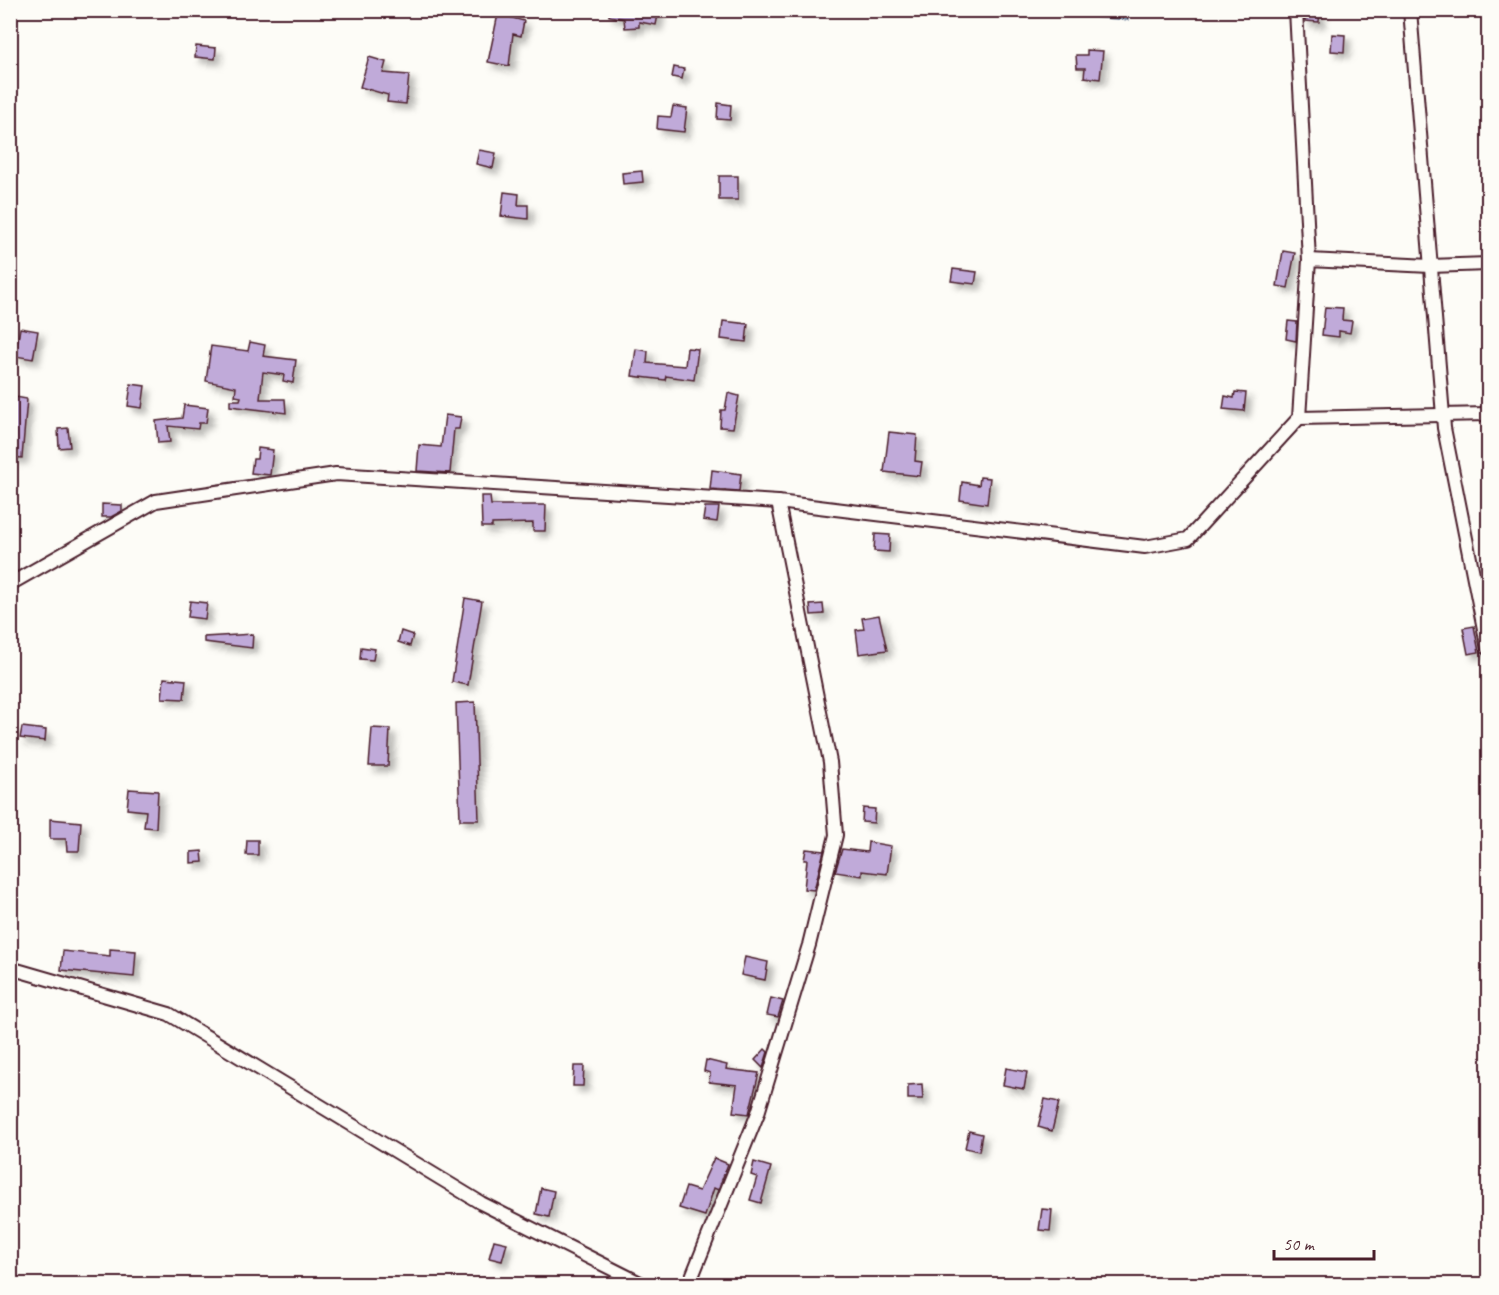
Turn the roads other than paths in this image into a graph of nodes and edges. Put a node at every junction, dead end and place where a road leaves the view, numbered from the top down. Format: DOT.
graph roads {
  1 [pos="1296,10"];
  2 [pos="1410,10"];
  3 [pos="1309,260"];
  4 [pos="1488,264"];
  5 [pos="1430,266"];
  6 [pos="1488,414"];
  7 [pos="1444,416"];
  8 [pos="1299,418"];
  9 [pos="778,502"];
  10 [pos="10,584"];
  11 [pos="1488,649"];
  12 [pos="10,968"];
  13 [pos="642,1284"];
  14 [pos="689,1284"];
  1 -- 3 [label="street"];
  2 -- 5 [label="street"];
  3 -- 5 [label="street"];
  3 -- 8 [label="street"];
  4 -- 5 [label="street"];
  5 -- 7 [label="street"];
  6 -- 7 [label="street"];
  7 -- 8 [label="street"];
  7 -- 11 [label="street"];
  8 -- 9 [label="street"];
  9 -- 10 [label="street"];
  9 -- 14 [label="street"];
  12 -- 13 [label="street"];
}
